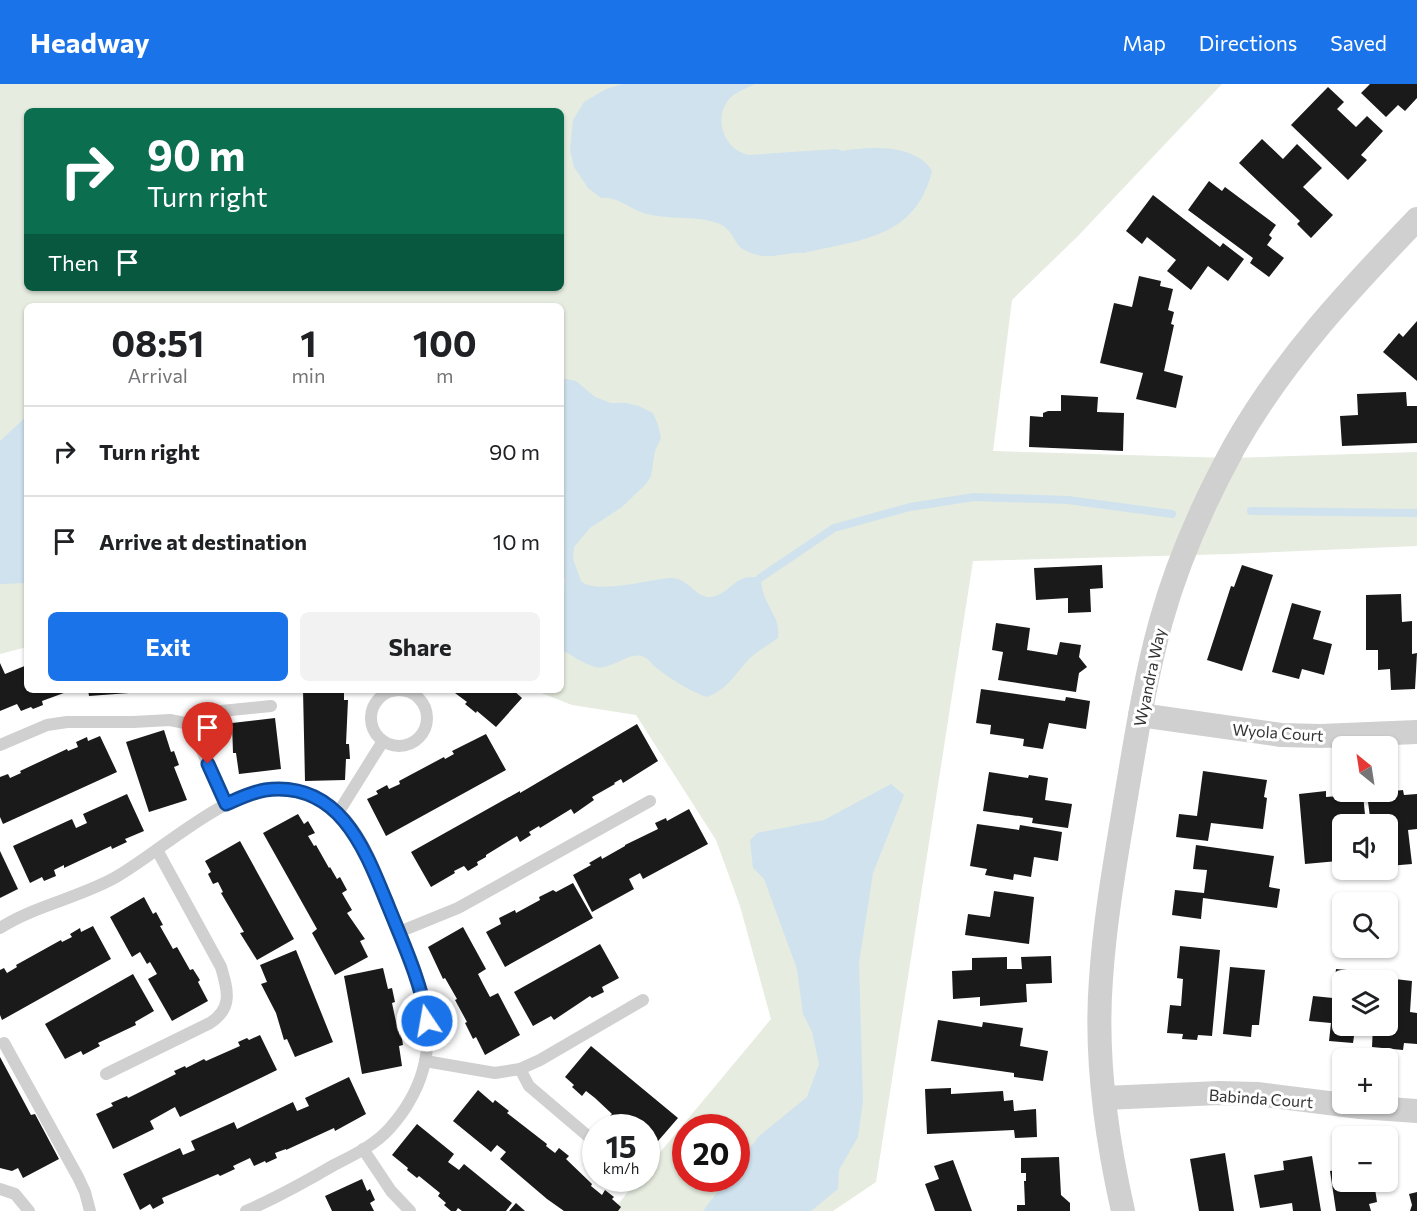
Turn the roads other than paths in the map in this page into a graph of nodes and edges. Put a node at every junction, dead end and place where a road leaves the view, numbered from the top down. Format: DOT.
graph roads {
  1 [pos="1417,219"];
  2 [pos="386,693"];
  3 [pos="413,693"];
  4 [pos="271,706"];
  5 [pos="1140,715"];
  6 [pos="190,724"];
  7 [pos="1417,732"];
  8 [pos="383,741"];
  9 [pos="0,745"];
  10 [pos="650,801"];
  11 [pos="226,804"];
  12 [pos="338,813"];
  13 [pos="158,850"];
  14 [pos="0,928"];
  15 [pos="399,932"];
  16 [pos="643,1000"];
  17 [pos="4,1043"];
  18 [pos="425,1060"];
  19 [pos="520,1069"];
  20 [pos="106,1074"];
  21 [pos="1104,1098"];
  22 [pos="1417,1111"];
  23 [pos="582,1131"];
  24 [pos="363,1149"];
  25 [pos="0,1189"];
  26 [pos="29,1211"];
  27 [pos="90,1211"];
  28 [pos="246,1211"];
  29 [pos="410,1211"];
  30 [pos="1122,1211"];
  1 -- 5 [label="street, Wyandra Way"];
  2 -- 8 [label="lane"];
  3 -- 8 [label="lane"];
  4 -- 6 [label="lane"];
  5 -- 7 [label="street, Wyola Court"];
  5 -- 21 [label="street, Wyandra Way"];
  6 -- 9 [label="lane"];
  6 -- 11 [label="lane"];
  8 -- 12 [label="lane"];
  10 -- 15 [label="lane"];
  11 -- 12 [label="lane"];
  11 -- 13 [label="lane"];
  12 -- 15 [label="lane"];
  13 -- 14 [label="lane"];
  13 -- 20 [label="lane"];
  15 -- 18 [label="lane"];
  16 -- 19 [label="lane"];
  17 -- 27 [label="lane"];
  18 -- 19 [label="lane"];
  18 -- 24 [label="lane"];
  19 -- 23 [label="lane"];
  21 -- 22 [label="street, Babinda Court"];
  21 -- 30 [label="street, Wyandra Way"];
  24 -- 28 [label="lane"];
  24 -- 29 [label="lane"];
  25 -- 26 [label="lane"];
}
